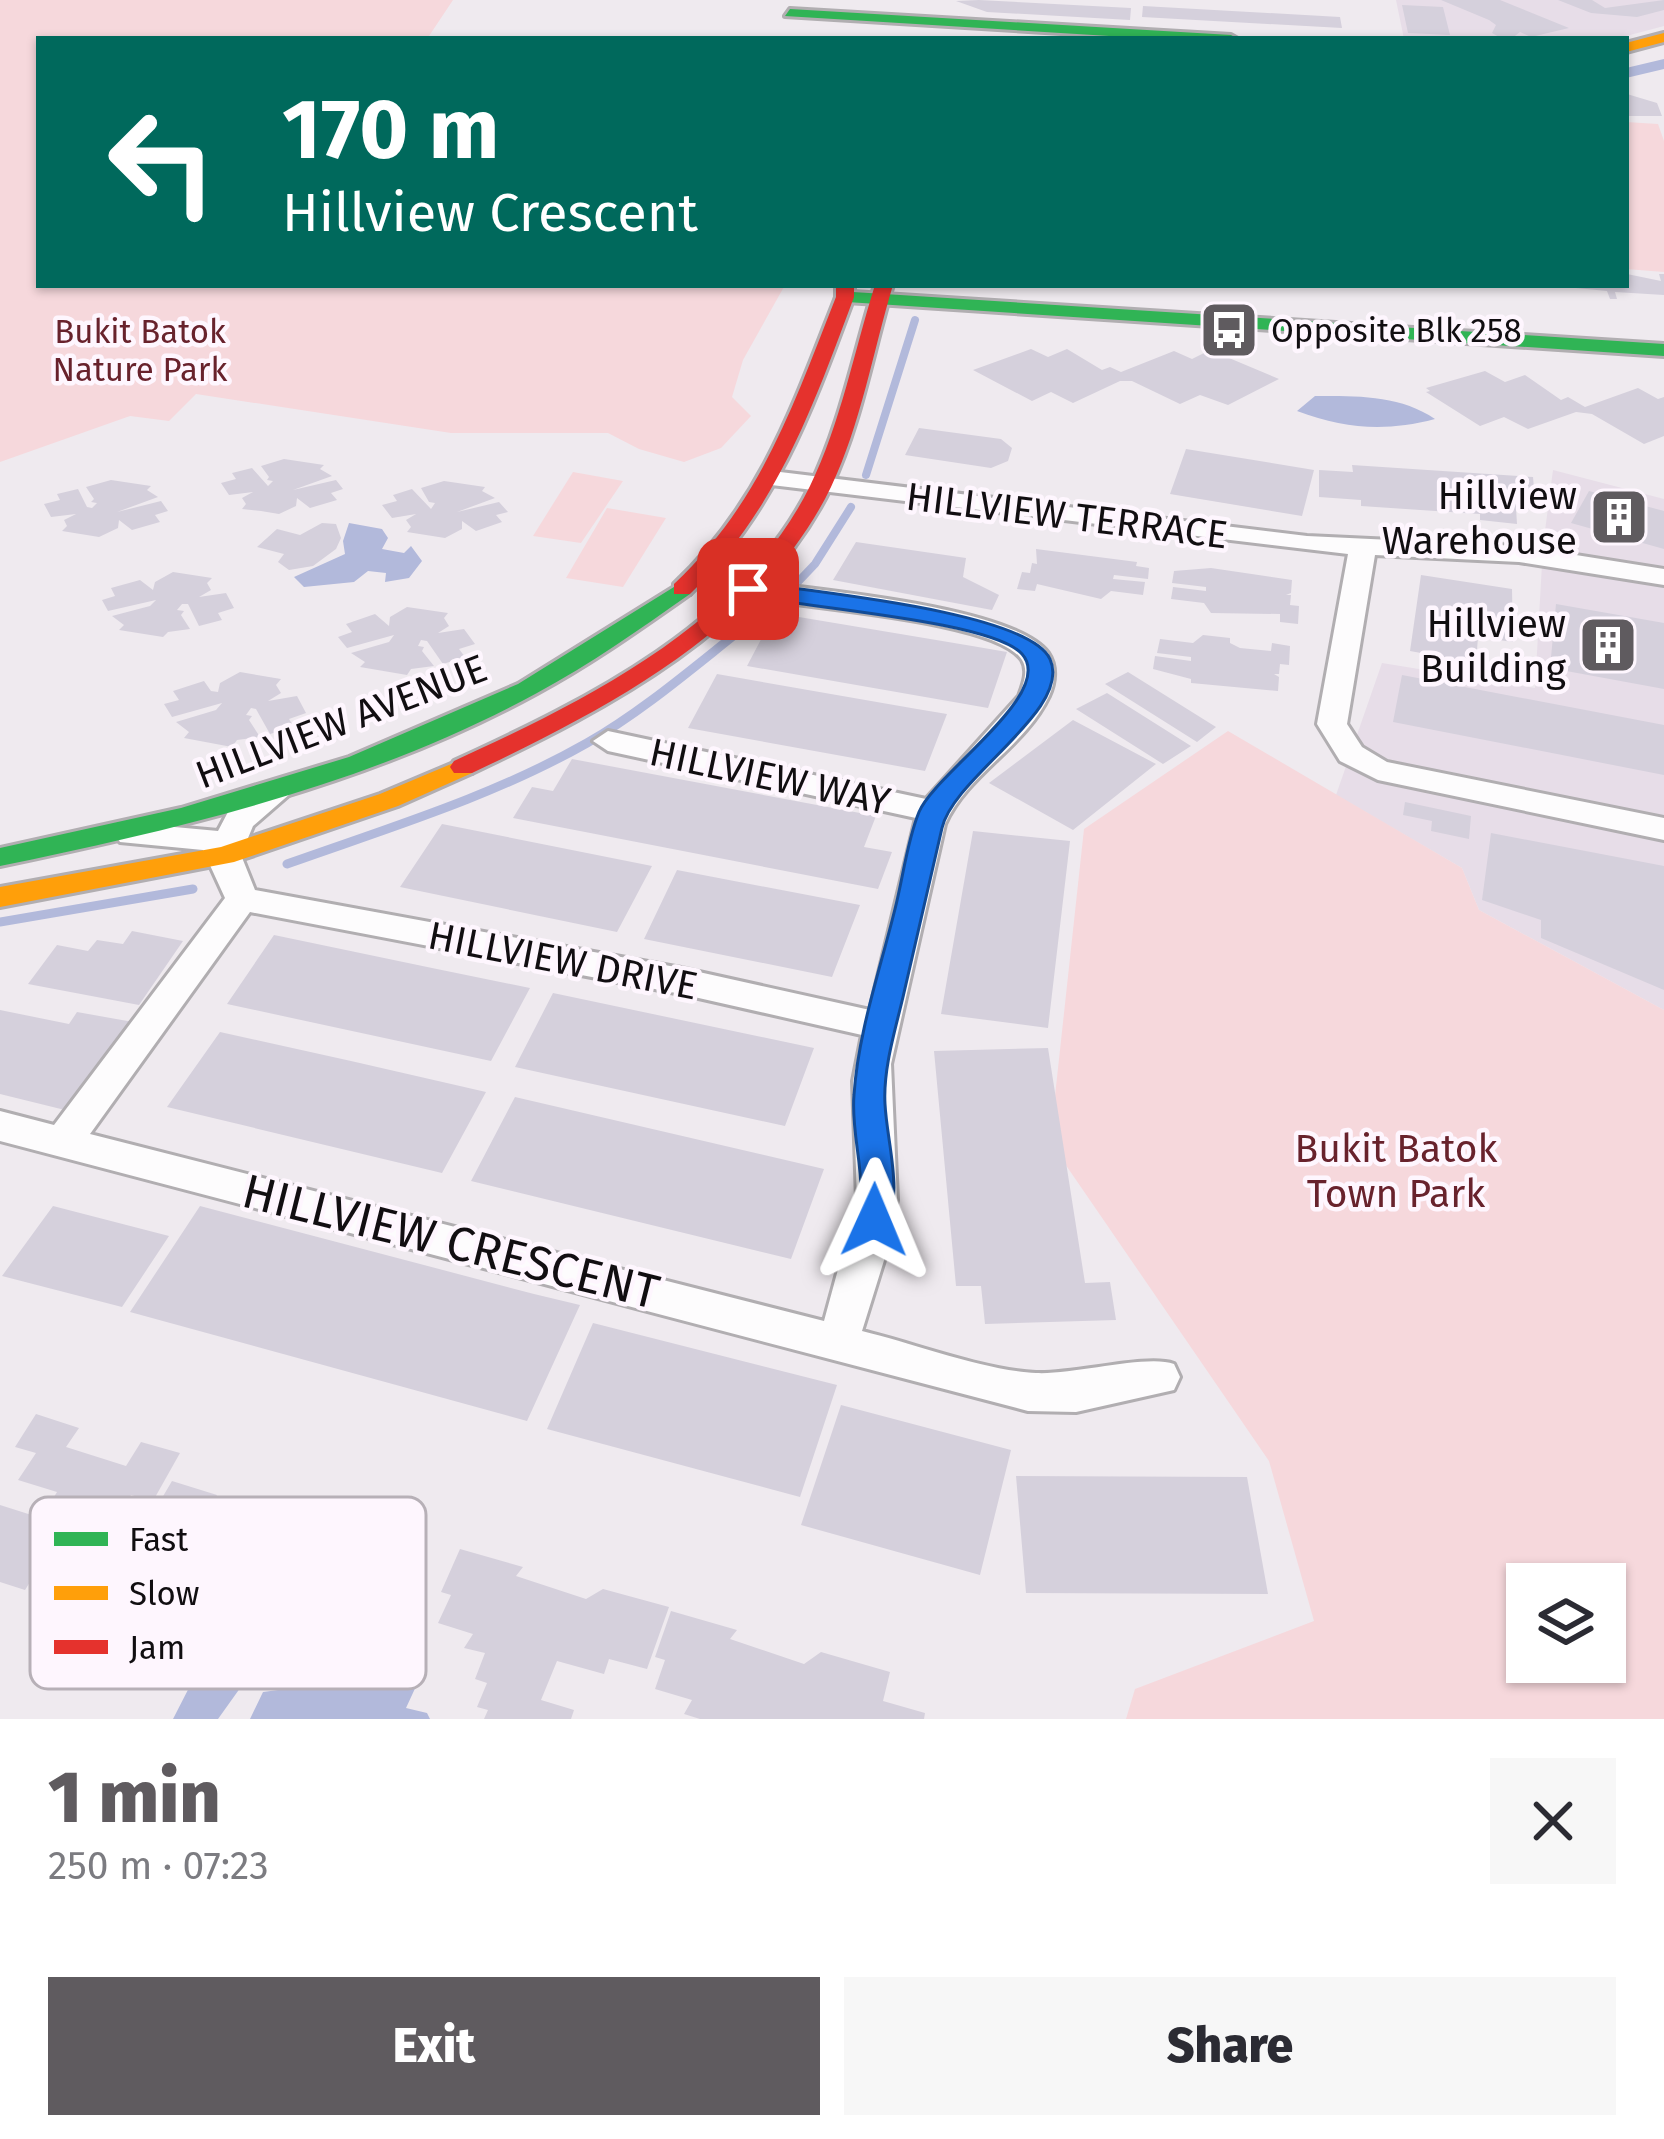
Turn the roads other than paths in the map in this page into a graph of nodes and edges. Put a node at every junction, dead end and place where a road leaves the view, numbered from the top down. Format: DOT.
graph roads {
  1 [pos="803,21"];
  2 [pos="1079,36"];
  3 [pos="1160,36"];
  4 [pos="1664,41"];
  5 [pos="1629,50"];
  6 [pos="881,289"];
  7 [pos="844,291"];
  8 [pos="1664,332"];
  9 [pos="1664,350"];
  10 [pos="772,479"];
  11 [pos="821,486"];
  12 [pos="1362,549"];
  13 [pos="1664,578"];
  14 [pos="748,589"];
  15 [pos="631,680"];
  16 [pos="543,682"];
  17 [pos="608,741"];
  18 [pos="275,793"];
  19 [pos="932,811"];
  20 [pos="1664,829"];
  21 [pos="130,833"];
  22 [pos="224,856"];
  23 [pos="0,857"];
  24 [pos="0,897"];
  25 [pos="242,898"];
  26 [pos="884,1026"];
  27 [pos="0,1126"];
  28 [pos="63,1141"];
  29 [pos="838,1341"];
  30 [pos="1159,1377"];
  1 -- 2 [label="street"];
  1 -- 3 [label="street"];
  4 -- 5 [label="street"];
  6 -- 7 [label="street"];
  6 -- 8 [label="street"];
  6 -- 9 [label="street"];
  6 -- 11 [label="street"];
  7 -- 10 [label="street, HILLVIEW AVENUE"];
  10 -- 11 [label="street, HILLVIEW TERRACE"];
  10 -- 16 [label="street, HILLVIEW AVENUE"];
  11 -- 12 [label="street, HILLVIEW TERRACE"];
  11 -- 14 [label="street"];
  12 -- 13 [label="street, HILLVIEW TERRACE"];
  12 -- 20 [label="street"];
  14 -- 15 [label="street"];
  14 -- 19 [label="street"];
  15 -- 16 [label="street"];
  15 -- 22 [label="street"];
  16 -- 18 [label="street, HILLVIEW AVENUE"];
  17 -- 19 [label="street, HILLVIEW WAY"];
  18 -- 21 [label="street, HILLVIEW AVENUE"];
  18 -- 22 [label="street"];
  19 -- 26 [label="street"];
  21 -- 22 [label="street"];
  21 -- 23 [label="street, HILLVIEW AVENUE"];
  22 -- 24 [label="street"];
  22 -- 25 [label="street"];
  25 -- 26 [label="street, HILLVIEW DRIVE"];
  25 -- 28 [label="street"];
  26 -- 29 [label="street"];
  27 -- 28 [label="street, HILLVIEW CRESCENT"];
  28 -- 29 [label="street, HILLVIEW CRESCENT"];
  29 -- 30 [label="street, HILLVIEW CRESCENT"];
}
